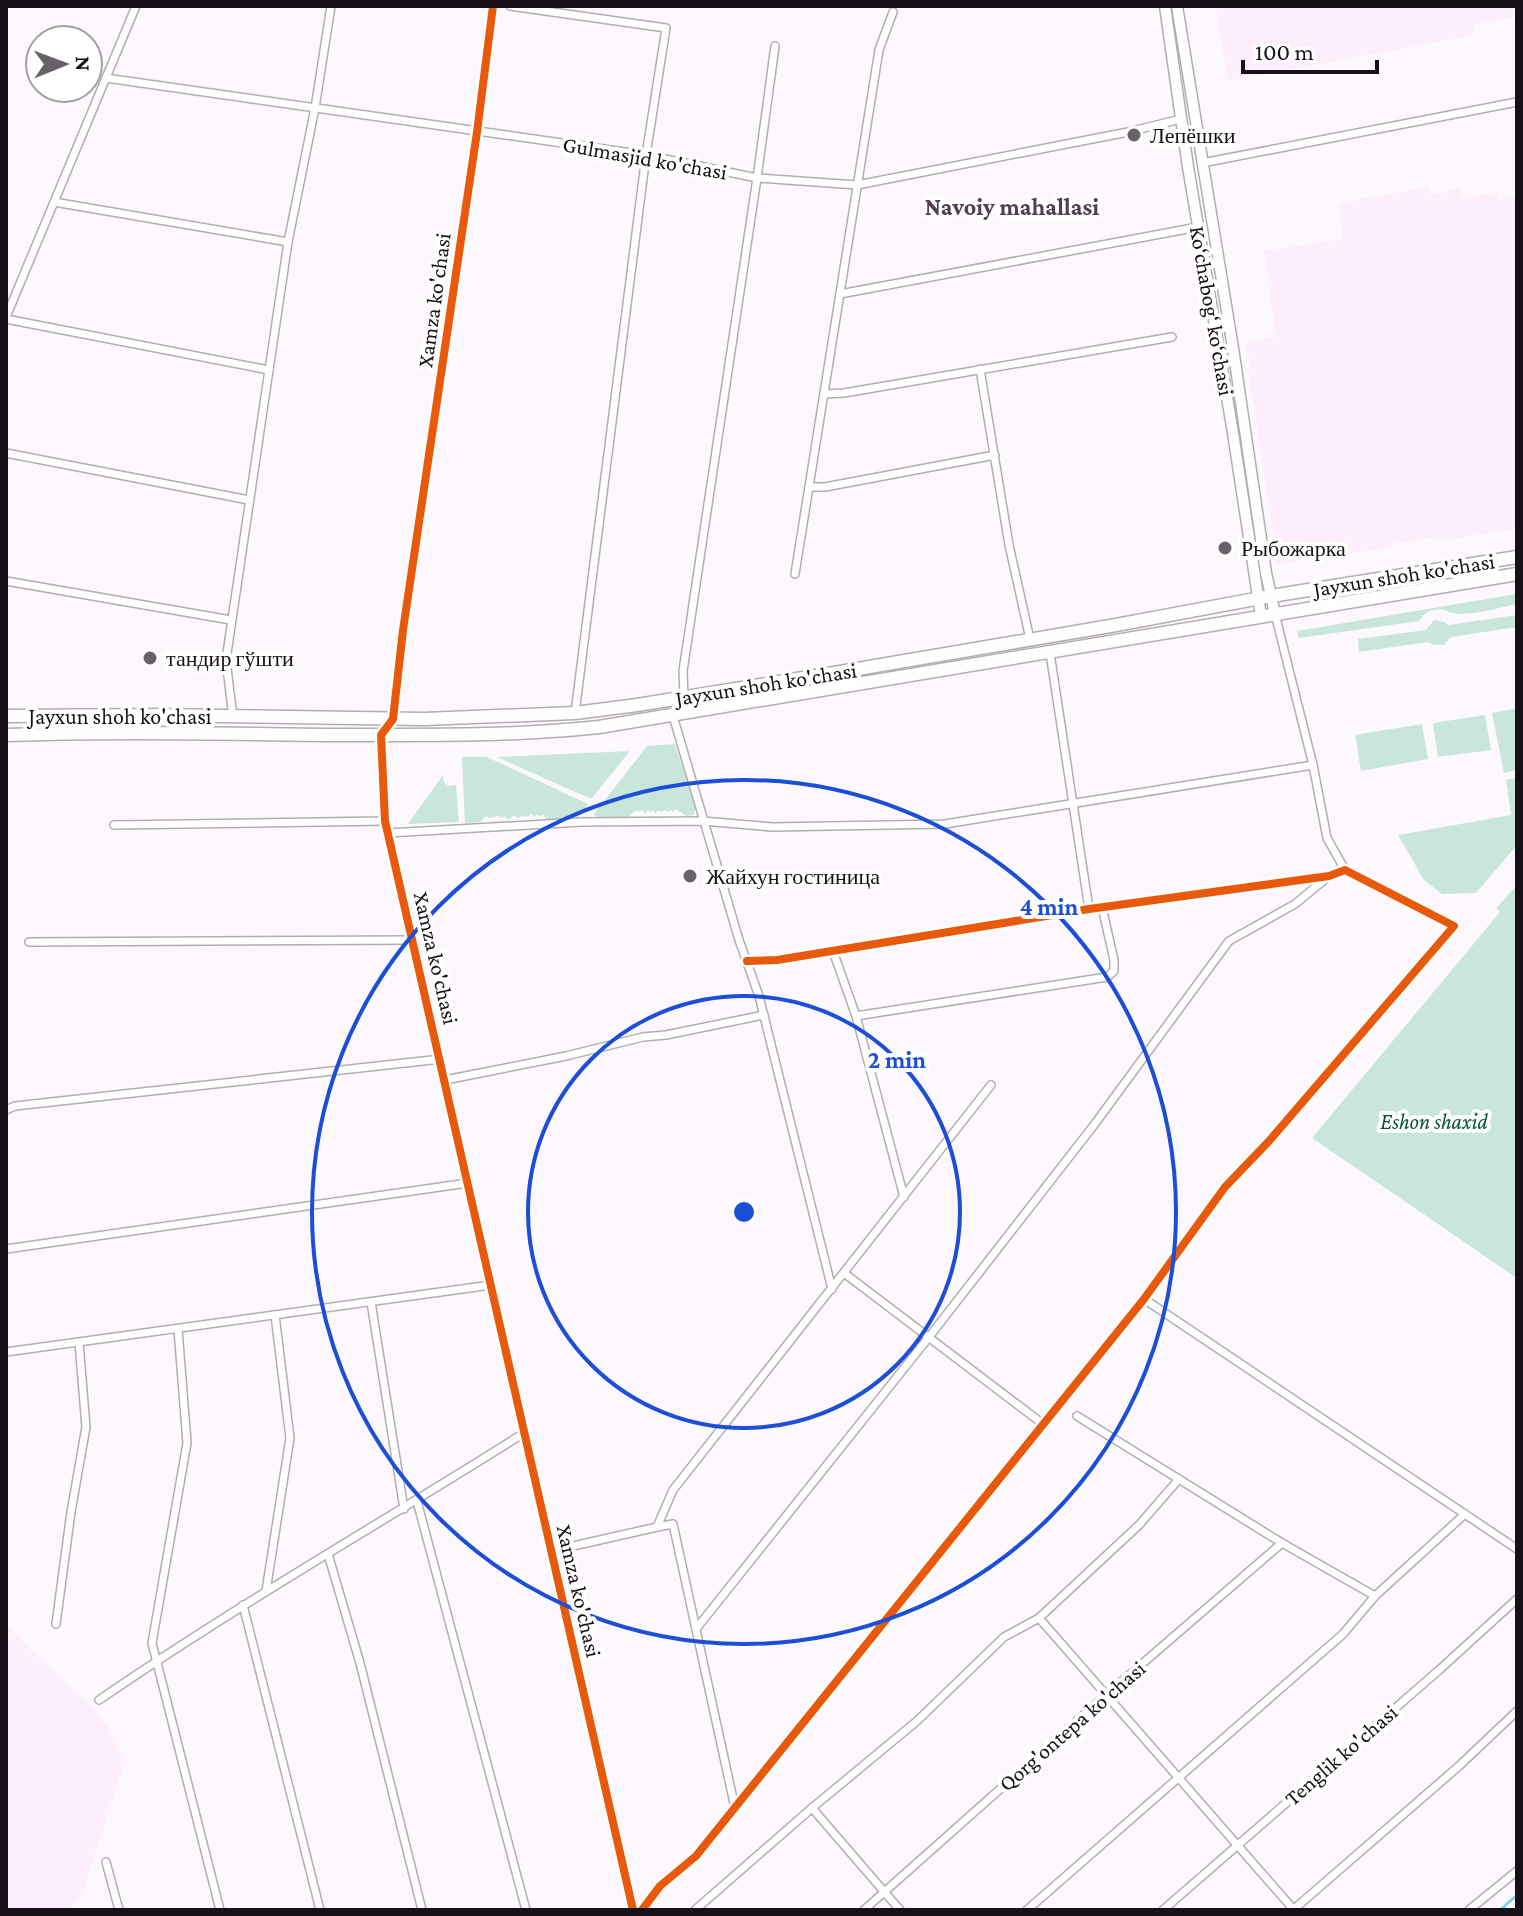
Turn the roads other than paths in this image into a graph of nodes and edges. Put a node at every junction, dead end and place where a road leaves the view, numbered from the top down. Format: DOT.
graph roads {
  1 [pos="136,6"];
  2 [pos="331,6"];
  3 [pos="493,6"];
  4 [pos="510,6"];
  5 [pos="1165,6"];
  6 [pos="1177,6"];
  7 [pos="893,12"];
  8 [pos="775,46"];
  9 [pos="106,78"];
  10 [pos="1517,102"];
  11 [pos="315,108"];
  12 [pos="1181,119"];
  13 [pos="477,132"];
  14 [pos="646,155"];
  15 [pos="1187,161"];
  16 [pos="1201,161"];
  17 [pos="757,178"];
  18 [pos="857,185"];
  19 [pos="54,202"];
  20 [pos="1198,227"];
  21 [pos="288,242"];
  22 [pos="840,294"];
  23 [pos="6,318"];
  24 [pos="1172,337"];
  25 [pos="1233,348"];
  26 [pos="1219,350"];
  27 [pos="980,369"];
  28 [pos="269,370"];
  29 [pos="824,394"];
  30 [pos="6,453"];
  31 [pos="995,455"];
  32 [pos="809,487"];
  33 [pos="249,500"];
  34 [pos="1517,557"];
  35 [pos="1431,570"];
  36 [pos="795,574"];
  37 [pos="1517,574"];
  38 [pos="6,581"];
  39 [pos="1434,588"];
  40 [pos="1264,597"];
  41 [pos="1275,614"];
  42 [pos="1261,616"];
  43 [pos="231,620"];
  44 [pos="1030,639"];
  45 [pos="1050,653"];
  46 [pos="684,697"];
  47 [pos="575,713"];
  48 [pos="6,716"];
  49 [pos="673,716"];
  50 [pos="233,717"];
  51 [pos="393,719"];
  52 [pos="6,735"];
  53 [pos="381,735"];
  54 [pos="1313,765"];
  55 [pos="1073,804"];
  56 [pos="385,821"];
  57 [pos="703,821"];
  58 [pos="114,825"];
  59 [pos="388,833"];
  60 [pos="1345,870"];
  61 [pos="1329,876"];
  62 [pos="1102,907"];
  63 [pos="1089,909"];
  64 [pos="413,940"];
  65 [pos="29,942"];
  66 [pos="833,951"];
  67 [pos="747,961"];
  68 [pos="764,1015"];
  69 [pos="856,1016"];
  70 [pos="441,1059"];
  71 [pos="445,1080"];
  72 [pos="991,1085"];
  73 [pos="6,1110"];
  74 [pos="468,1183"];
  75 [pos="904,1197"];
  76 [pos="6,1249"];
  77 [pos="844,1273"];
  78 [pos="491,1285"];
  79 [pos="832,1289"];
  80 [pos="1144,1299"];
  81 [pos="371,1302"];
  82 [pos="275,1315"];
  83 [pos="178,1329"];
  84 [pos="929,1337"];
  85 [pos="79,1343"];
  86 [pos="6,1352"];
  87 [pos="1077,1416"];
  88 [pos="1043,1424"];
  89 [pos="524,1433"];
  90 [pos="1179,1479"];
  91 [pos="417,1501"];
  92 [pos="404,1509"];
  93 [pos="1465,1514"];
  94 [pos="657,1527"];
  95 [pos="1282,1543"];
  96 [pos="1517,1549"];
  97 [pos="551,1551"];
  98 [pos="328,1554"];
  99 [pos="266,1591"];
  100 [pos="1375,1596"];
  101 [pos="1517,1599"];
  102 [pos="243,1605"];
  103 [pos="1039,1618"];
  104 [pos="56,1624"];
  105 [pos="696,1629"];
  106 [pos="156,1660"];
  107 [pos="1106,1695"];
  108 [pos="99,1700"];
  109 [pos="1517,1711"];
  110 [pos="1178,1778"];
  111 [pos="735,1808"];
  112 [pos="812,1808"];
  113 [pos="1236,1846"];
  114 [pos="106,1862"];
  115 [pos="1517,1871"];
  116 [pos="885,1892"];
  117 [pos="119,1910"];
  118 [pos="220,1910"];
  119 [pos="320,1910"];
  120 [pos="422,1910"];
  121 [pos="526,1910"];
  122 [pos="633,1910"];
  123 [pos="642,1910"];
  124 [pos="695,1910"];
  125 [pos="864,1910"];
  126 [pos="900,1910"];
  127 [pos="1027,1910"];
  128 [pos="1163,1910"];
  129 [pos="1294,1910"];
  130 [pos="1469,1910"];
  1 -- 9 [label="street"];
  2 -- 11 [label="street"];
  3 -- 13 [label="street, Xamza ko'chasi"];
  4 -- 14 [label="street"];
  5 -- 12 [label="main road, Ko‘chabog‘ ko‘chasi"];
  6 -- 16 [label="main road, Ko‘chabog‘ ko‘chasi"];
  7 -- 18 [label="street"];
  8 -- 17 [label="street"];
  9 -- 11 [label="street, Gulmasjid ko'chasi"];
  9 -- 19 [label="street"];
  10 -- 16 [label="street"];
  11 -- 13 [label="street, Gulmasjid ko'chasi"];
  11 -- 21 [label="street"];
  12 -- 15 [label="main road, Ko‘chabog‘ ko‘chasi"];
  12 -- 18 [label="street, Gulmasjid ko'chasi"];
  13 -- 14 [label="street, Gulmasjid ko'chasi"];
  13 -- 51 [label="street, Xamza ko'chasi"];
  14 -- 17 [label="street, Gulmasjid ko'chasi"];
  14 -- 47 [label="street"];
  15 -- 16 [label="street"];
  15 -- 20 [label="main road, Ko‘chabog‘ ko‘chasi"];
  16 -- 25 [label="main road, Ko‘chabog‘ ko‘chasi"];
  17 -- 18 [label="street, Gulmasjid ko'chasi"];
  17 -- 46 [label="street"];
  18 -- 22 [label="street"];
  19 -- 21 [label="street"];
  19 -- 23 [label="street"];
  20 -- 22 [label="street"];
  20 -- 26 [label="main road, Ko‘chabog‘ ko‘chasi"];
  21 -- 28 [label="street"];
  22 -- 29 [label="street"];
  23 -- 28 [label="street"];
  24 -- 27 [label="street"];
  25 -- 26 [label="street"];
  25 -- 40 [label="main road, Ko‘chabog‘ ko‘chasi"];
  26 -- 40 [label="main road, Ko‘chabog‘ ko‘chasi"];
  27 -- 29 [label="street"];
  27 -- 31 [label="street"];
  28 -- 33 [label="street"];
  29 -- 32 [label="street"];
  30 -- 33 [label="street"];
  31 -- 32 [label="street"];
  31 -- 44 [label="street"];
  32 -- 36 [label="street"];
  33 -- 43 [label="street"];
  34 -- 35 [label="highway, Jayxun shoh ko'chasi"];
  35 -- 39 [label="highway"];
  35 -- 40 [label="highway, Jayxun shoh ko'chasi"];
  37 -- 39 [label="highway, Jayxun shoh ko'chasi"];
  38 -- 43 [label="street"];
  39 -- 41 [label="highway, Jayxun shoh ko'chasi"];
  40 -- 41 [label="main road, Ko‘chabog‘ ko‘chasi"];
  40 -- 42 [label="main road, Ko‘chabog‘ ko‘chasi"];
  40 -- 44 [label="highway, Jayxun shoh ko'chasi"];
  41 -- 42 [label="highway, Jayxun shoh ko'chasi"];
  41 -- 54 [label="street"];
  42 -- 45 [label="highway, Jayxun shoh ko'chasi"];
  43 -- 50 [label="street"];
  44 -- 46 [label="highway, Jayxun shoh ko'chasi"];
  45 -- 49 [label="highway, Jayxun shoh ko'chasi"];
  45 -- 55 [label="street"];
  46 -- 47 [label="highway, Jayxun shoh ko'chasi"];
  47 -- 51 [label="highway, Jayxun shoh ko'chasi"];
  48 -- 50 [label="highway, Jayxun shoh ko'chasi"];
  49 -- 53 [label="highway, Jayxun shoh ko'chasi"];
  49 -- 57 [label="street"];
  50 -- 51 [label="highway, Jayxun shoh ko'chasi"];
  51 -- 53 [label="street"];
  52 -- 53 [label="highway, Jayxun shoh ko'chasi"];
  53 -- 56 [label="street, Xamza ko'chasi"];
  54 -- 55 [label="street"];
  54 -- 60 [label="street"];
  55 -- 57 [label="street"];
  55 -- 63 [label="street"];
  56 -- 58 [label="street"];
  56 -- 59 [label="street, Xamza ko'chasi"];
  57 -- 59 [label="street"];
  57 -- 67 [label="street"];
  59 -- 64 [label="street, Xamza ko'chasi"];
  60 -- 61 [label="street"];
  60 -- 80 [label="street"];
  61 -- 62 [label="street"];
  61 -- 84 [label="street"];
  62 -- 63 [label="street"];
  62 -- 69 [label="street"];
  63 -- 66 [label="street"];
  64 -- 65 [label="street"];
  64 -- 70 [label="street, Xamza ko'chasi"];
  66 -- 67 [label="street"];
  66 -- 69 [label="street"];
  67 -- 68 [label="street"];
  68 -- 71 [label="street"];
  68 -- 79 [label="street"];
  69 -- 75 [label="street"];
  70 -- 71 [label="street, Xamza ko'chasi"];
  70 -- 73 [label="street"];
  71 -- 74 [label="street, Xamza ko'chasi"];
  72 -- 75 [label="street"];
  74 -- 76 [label="street"];
  74 -- 78 [label="street, Xamza ko'chasi"];
  75 -- 77 [label="street"];
  77 -- 79 [label="street"];
  77 -- 84 [label="street"];
  78 -- 81 [label="street"];
  78 -- 89 [label="street, Xamza ko'chasi"];
  79 -- 94 [label="street"];
  80 -- 88 [label="street"];
  80 -- 93 [label="street"];
  81 -- 82 [label="street"];
  81 -- 92 [label="street"];
  82 -- 83 [label="street"];
  82 -- 99 [label="street"];
  83 -- 85 [label="street"];
  83 -- 106 [label="street"];
  84 -- 88 [label="street"];
  84 -- 105 [label="street"];
  85 -- 86 [label="street"];
  85 -- 104 [label="street"];
  87 -- 90 [label="street"];
  88 -- 111 [label="street"];
  89 -- 91 [label="street"];
  89 -- 97 [label="street, Xamza ko'chasi"];
  90 -- 95 [label="street"];
  90 -- 103 [label="street"];
  91 -- 92 [label="street"];
  91 -- 121 [label="street"];
  92 -- 98 [label="street"];
  93 -- 96 [label="street"];
  93 -- 100 [label="street"];
  94 -- 97 [label="street"];
  94 -- 105 [label="street"];
  95 -- 100 [label="street"];
  95 -- 107 [label="street, Qorg'ontepa ko'chasi"];
  97 -- 122 [label="street, Xamza ko'chasi"];
  98 -- 99 [label="street"];
  98 -- 120 [label="street"];
  99 -- 102 [label="street"];
  100 -- 110 [label="street"];
  101 -- 113 [label="street, Tenglik ko'chasi"];
  102 -- 106 [label="street"];
  102 -- 119 [label="street"];
  103 -- 107 [label="street"];
  103 -- 112 [label="street"];
  105 -- 111 [label="street"];
  106 -- 108 [label="street"];
  106 -- 118 [label="street"];
  107 -- 110 [label="street"];
  107 -- 116 [label="street, Qorg'ontepa ko'chasi"];
  109 -- 129 [label="street"];
  110 -- 113 [label="street"];
  110 -- 127 [label="street"];
  111 -- 123 [label="street"];
  112 -- 116 [label="street"];
  112 -- 124 [label="street"];
  113 -- 128 [label="street, Tenglik ko'chasi"];
  113 -- 129 [label="street"];
  114 -- 117 [label="street"];
  115 -- 130 [label="street"];
  116 -- 125 [label="street, Qorg'ontepa ko'chasi"];
  116 -- 126 [label="street"];
}
